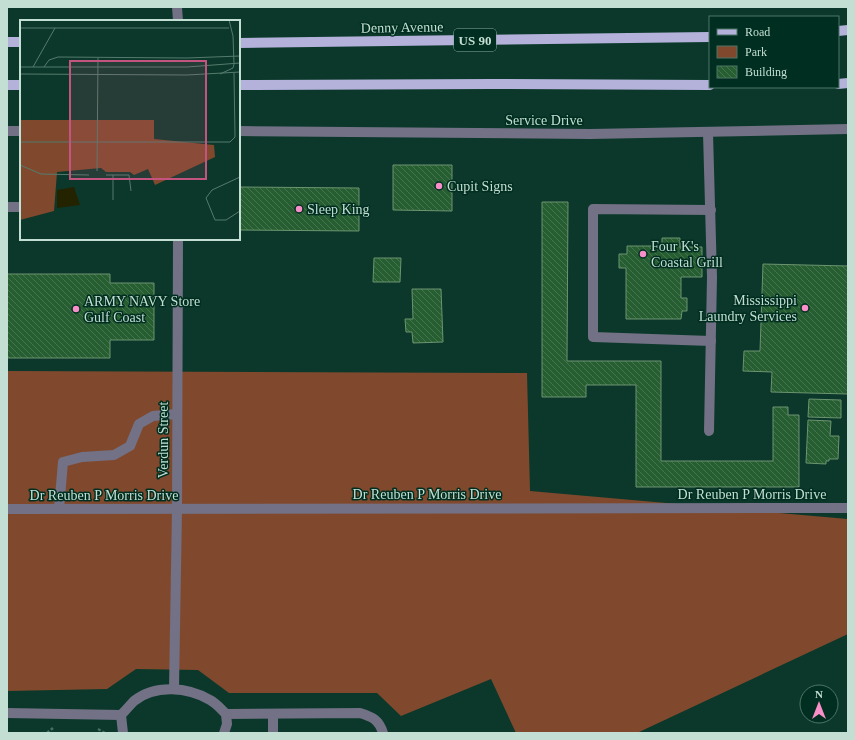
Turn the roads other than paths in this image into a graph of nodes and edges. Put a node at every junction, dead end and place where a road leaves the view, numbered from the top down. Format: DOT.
graph roads {
  1 [pos="178,7"];
  2 [pos="178,20"];
  3 [pos="709,36"];
  4 [pos="7,42"];
  5 [pos="20,42"];
  6 [pos="240,43"];
  7 [pos="7,85"];
  8 [pos="20,85"];
  9 [pos="240,85"];
  10 [pos="709,85"];
  11 [pos="848,129"];
  12 [pos="7,131"];
  13 [pos="20,131"];
  14 [pos="240,131"];
  15 [pos="708,133"];
  16 [pos="7,207"];
  17 [pos="20,207"];
  18 [pos="711,210"];
  19 [pos="178,240"];
  20 [pos="711,341"];
  21 [pos="177,414"];
  22 [pos="709,431"];
  23 [pos="848,508"];
  24 [pos="7,509"];
  25 [pos="59,509"];
  26 [pos="177,509"];
  27 [pos="174,689"];
  28 [pos="7,713"];
  29 [pos="226,714"];
  30 [pos="273,714"];
  31 [pos="121,715"];
  32 [pos="123,733"];
  33 [pos="224,733"];
  34 [pos="273,733"];
  35 [pos="383,733"];
  1 -- 2 [label="street"];
  3 -- 6 [label="main road, Denny Avenue / US 90"];
  4 -- 5 [label="main road"];
  7 -- 8 [label="main road"];
  9 -- 10 [label="main road"];
  11 -- 15 [label="street, Service Drive"];
  12 -- 13 [label="street"];
  14 -- 15 [label="street, Service Drive"];
  15 -- 18 [label="street"];
  16 -- 17 [label="street"];
  18 -- 20 [label="street"];
  18 -- 20 [label="street"];
  19 -- 21 [label="street, Verdun Street"];
  20 -- 22 [label="street"];
  21 -- 25 [label="street"];
  21 -- 26 [label="street, Verdun Street"];
  23 -- 26 [label="street, Dr Reuben P Morris Drive"];
  24 -- 25 [label="street, Dr Reuben P Morris Drive"];
  25 -- 26 [label="street, Dr Reuben P Morris Drive"];
  26 -- 27 [label="street, Verdun Street"];
  27 -- 29 [label="street"];
  27 -- 31 [label="street"];
  28 -- 31 [label="street"];
  29 -- 30 [label="street"];
  29 -- 33 [label="street"];
  30 -- 34 [label="street"];
  30 -- 35 [label="street"];
  31 -- 32 [label="street"];
}
